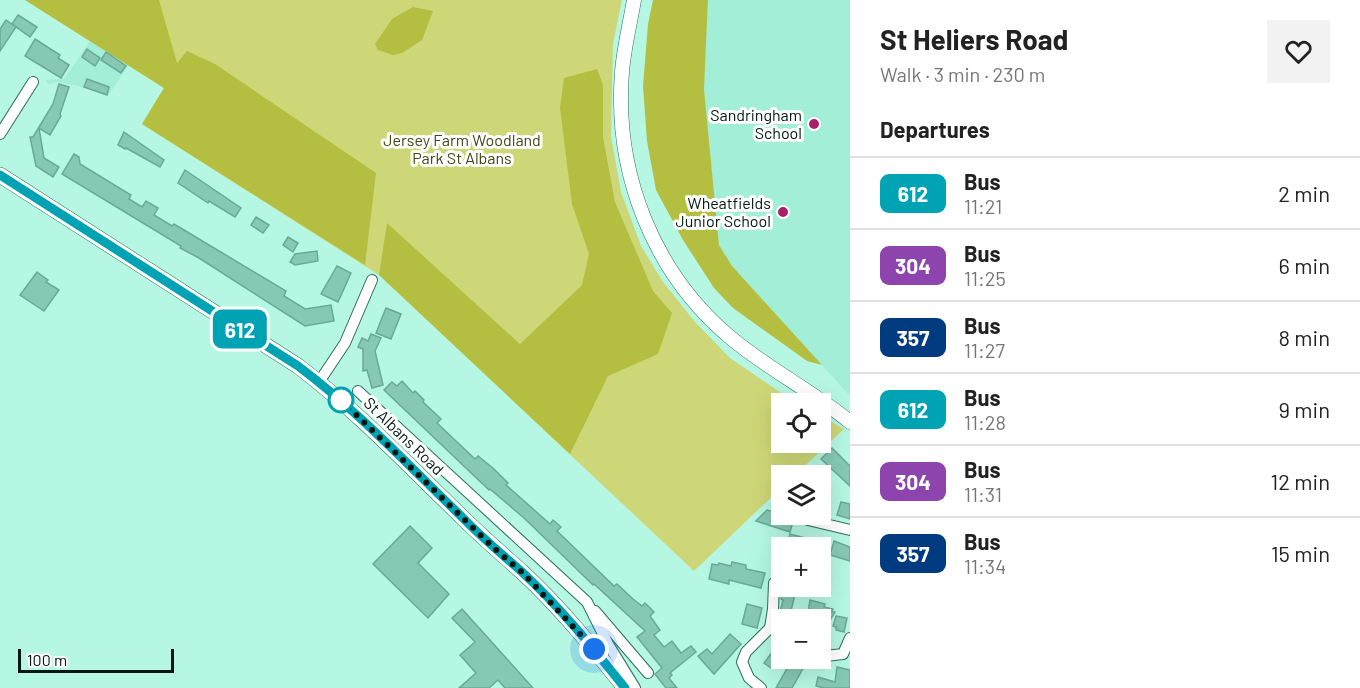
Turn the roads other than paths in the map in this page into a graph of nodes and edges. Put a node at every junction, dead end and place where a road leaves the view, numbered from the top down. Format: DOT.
graph roads {
  1 [pos="634,0"];
  2 [pos="33,82"];
  3 [pos="0,134"];
  4 [pos="0,175"];
  5 [pos="372,280"];
  6 [pos="319,382"];
  7 [pos="358,391"];
  8 [pos="850,422"];
  9 [pos="825,525"];
  10 [pos="850,530"];
  11 [pos="774,597"];
  12 [pos="587,602"];
  13 [pos="770,628"];
  14 [pos="850,638"];
  15 [pos="831,655"];
  16 [pos="648,673"];
  17 [pos="625,688"];
  18 [pos="635,688"];
  19 [pos="761,688"];
  1 -- 8 [label="street"];
  2 -- 3 [label="street"];
  4 -- 6 [label="main road, St Albans Road"];
  5 -- 6 [label="street"];
  6 -- 17 [label="main road, St Albans Road"];
  7 -- 12 [label="street"];
  9 -- 10 [label="street"];
  11 -- 13 [label="street"];
  12 -- 16 [label="street"];
  12 -- 18 [label="street"];
  13 -- 19 [label="street"];
  14 -- 15 [label="street"];
}
